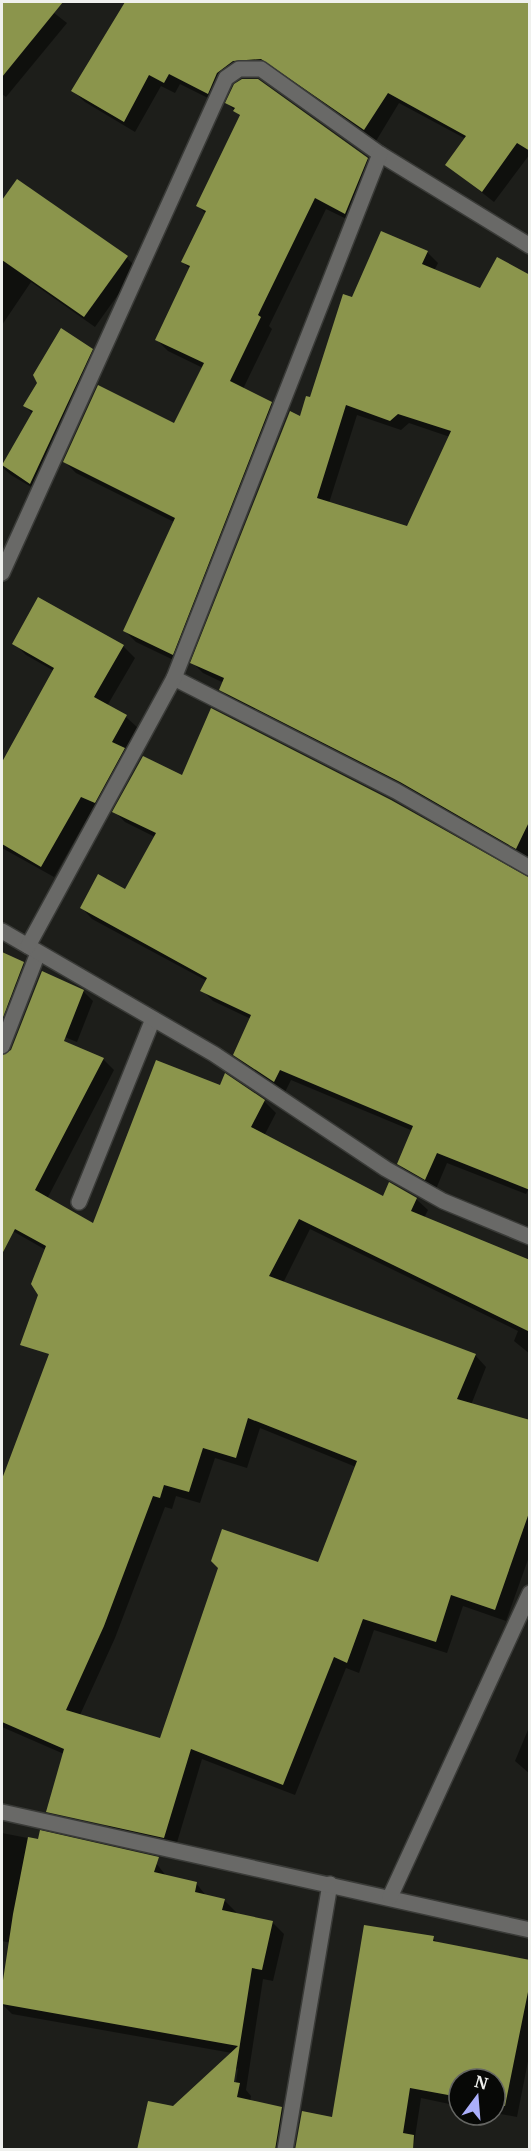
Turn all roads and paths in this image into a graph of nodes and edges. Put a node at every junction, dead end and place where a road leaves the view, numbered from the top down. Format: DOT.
graph roads {
  1 [pos="380,154"];
  2 [pos="530,246"];
  3 [pos="2,573"];
  4 [pos="174,678"];
  5 [pos="530,868"];
  6 [pos="2,931"];
  7 [pos="33,949"];
  8 [pos="153,1019"];
  9 [pos="2,1046"];
  10 [pos="79,1202"];
  11 [pos="530,1237"];
  12 [pos="530,1593"];
  13 [pos="2,1812"];
  14 [pos="330,1884"];
  15 [pos="390,1897"];
  16 [pos="530,1930"];
  17 [pos="285,2150"];
  1 -- 2 [label="street"];
  1 -- 3 [label="street"];
  1 -- 4 [label="street"];
  4 -- 5 [label="street"];
  4 -- 7 [label="street"];
  6 -- 7 [label="street"];
  7 -- 8 [label="street"];
  7 -- 9 [label="street"];
  8 -- 10 [label="street"];
  8 -- 11 [label="street"];
  12 -- 15 [label="street"];
  13 -- 14 [label="street"];
  14 -- 15 [label="street"];
  14 -- 17 [label="street"];
  15 -- 16 [label="street"];
}
